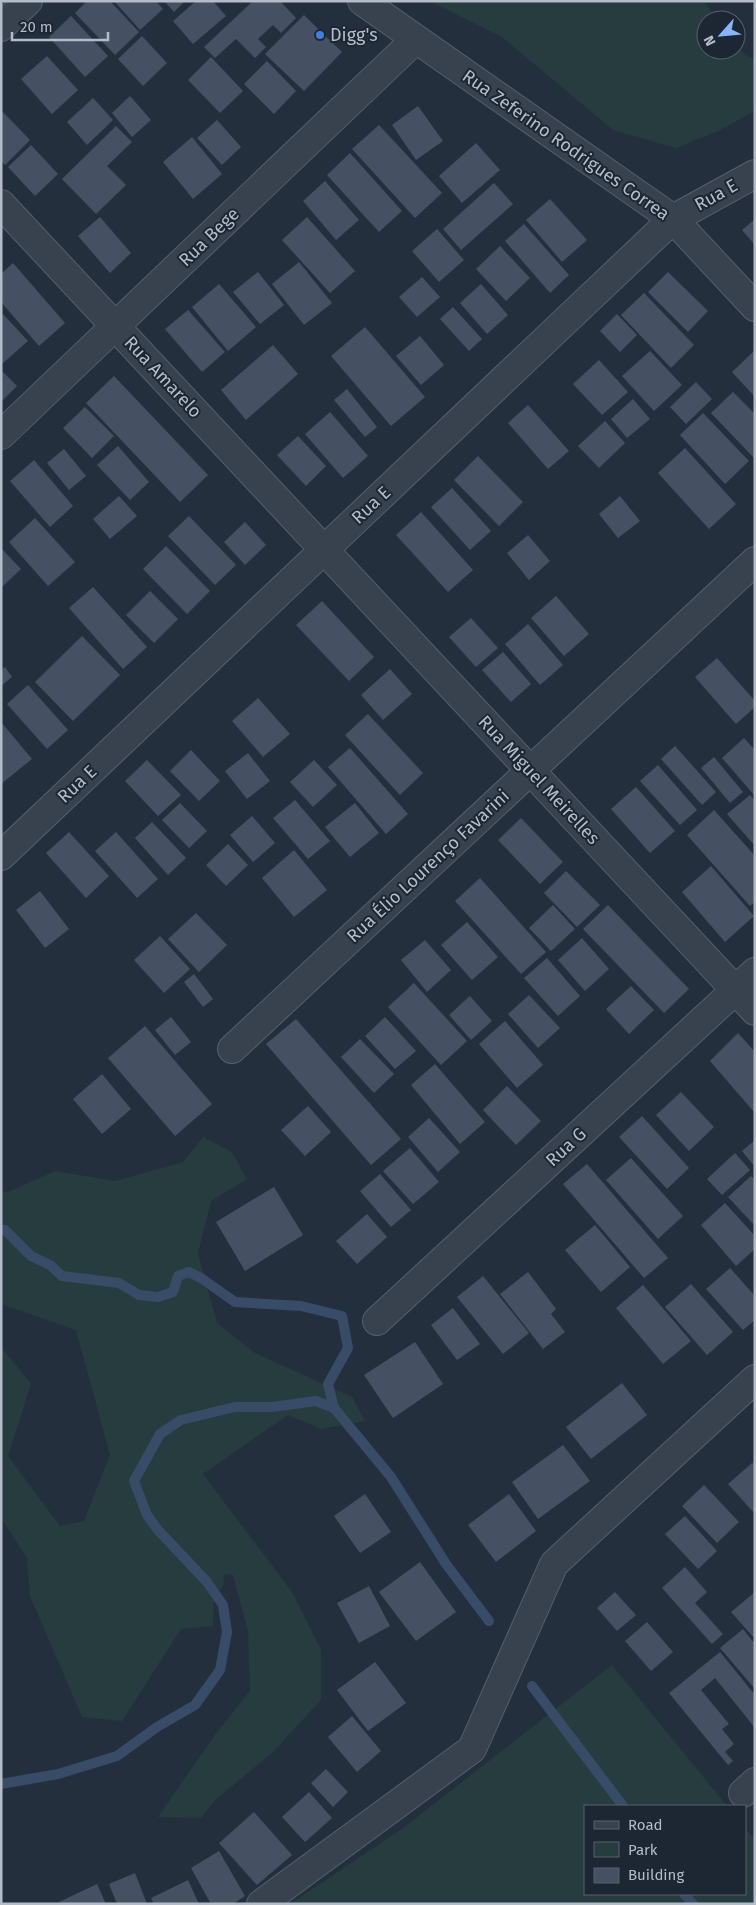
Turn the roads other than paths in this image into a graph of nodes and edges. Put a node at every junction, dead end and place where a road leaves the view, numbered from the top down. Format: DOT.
graph roads {
  1 [pos="28,1"];
  2 [pos="362,1"];
  3 [pos="1,27"];
  4 [pos="416,39"];
  5 [pos="755,174"];
  6 [pos="1,204"];
  7 [pos="672,219"];
  8 [pos="755,307"];
  9 [pos="115,326"];
  10 [pos="1,435"];
  11 [pos="325,549"];
  12 [pos="755,561"];
  13 [pos="530,771"];
  14 [pos="1,856"];
  15 [pos="745,981"];
  16 [pos="755,1011"];
  17 [pos="232,1050"];
  18 [pos="377,1321"];
  19 [pos="755,1379"];
  20 [pos="261,1904"];
  1 -- 3 [label="street"];
  2 -- 4 [label="street, Rua Zeferino Rodrigues Correa"];
  4 -- 7 [label="street, Rua Zeferino Rodrigues Correa"];
  4 -- 9 [label="street, Rua Bege"];
  5 -- 7 [label="street, Rua E"];
  6 -- 9 [label="street, Rua Amarelo"];
  7 -- 8 [label="street, Rua Zeferino Rodrigues Correa"];
  7 -- 11 [label="street, Rua E"];
  9 -- 10 [label="street, Rua Bege"];
  9 -- 11 [label="street, Rua Amarelo"];
  11 -- 13 [label="street, Rua Miguel Meirelles"];
  11 -- 14 [label="street, Rua E"];
  12 -- 13 [label="street, Rua Élio Lourenço Favarini"];
  13 -- 15 [label="street, Rua Miguel Meirelles"];
  13 -- 17 [label="street, Rua Élio Lourenço Favarini"];
  15 -- 16 [label="street, Rua Miguel Meirelles"];
  15 -- 18 [label="street, Rua G"];
  19 -- 20 [label="street"];
}
